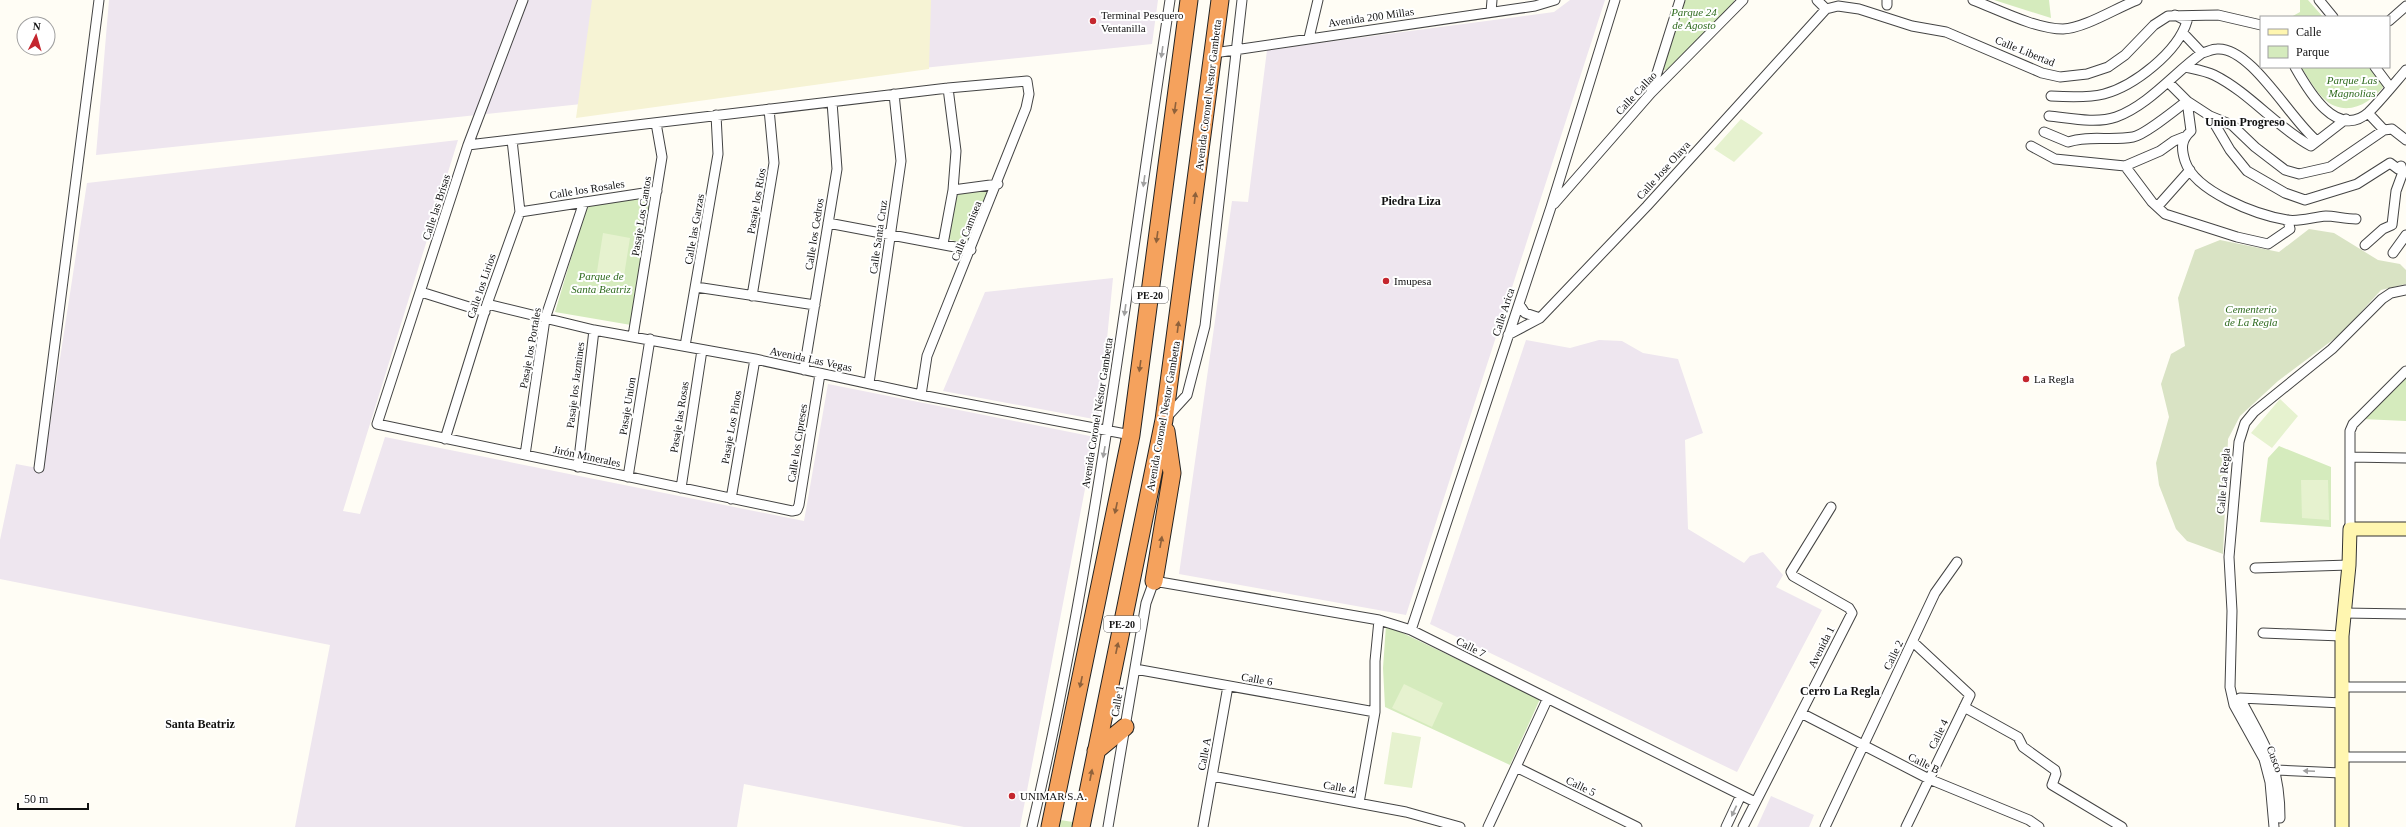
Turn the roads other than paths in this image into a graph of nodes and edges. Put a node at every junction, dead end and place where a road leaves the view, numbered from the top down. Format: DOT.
graph roads {
  1 [pos="99,0"];
  2 [pos="524,0"];
  3 [pos="1170,0"];
  4 [pos="1189,0"];
  5 [pos="1220,0"];
  6 [pos="1242,0"];
  7 [pos="1318,0"];
  8 [pos="1492,0"];
  9 [pos="1555,0"];
  10 [pos="1615,0"];
  11 [pos="1680,0"];
  12 [pos="1743,0"];
  13 [pos="1817,0"];
  14 [pos="1973,0"];
  15 [pos="2137,0"];
  16 [pos="2319,0"];
  17 [pos="2406,6"];
  18 [pos="1826,9"];
  19 [pos="1491,12"];
  20 [pos="2175,15"];
  21 [pos="2332,16"];
  22 [pos="2390,20"];
  23 [pos="2260,25"];
  24 [pos="2183,33"];
  25 [pos="1309,38"];
  26 [pos="1237,49"];
  27 [pos="1214,52"];
  28 [pos="2202,53"];
  29 [pos="2184,67"];
  30 [pos="2295,68"];
  31 [pos="2376,68"];
  32 [pos="2406,70"];
  33 [pos="2168,82"];
  34 [pos="2390,87"];
  35 [pos="948,88"];
  36 [pos="1651,93"];
  37 [pos="894,94"];
  38 [pos="2051,96"];
  39 [pos="2187,101"];
  40 [pos="832,102"];
  41 [pos="769,109"];
  42 [pos="2368,112"];
  43 [pos="716,116"];
  44 [pos="2049,116"];
  45 [pos="2210,116"];
  46 [pos="2346,120"];
  47 [pos="656,123"];
  48 [pos="2384,130"];
  49 [pos="2044,132"];
  50 [pos="2184,137"];
  51 [pos="512,140"];
  52 [pos="2406,140"];
  53 [pos="2317,142"];
  54 [pos="468,145"];
  55 [pos="2031,146"];
  56 [pos="2125,166"];
  57 [pos="2190,170"];
  58 [pos="1561,173"];
  59 [pos="1574,180"];
  60 [pos="998,184"];
  61 [pos="953,190"];
  62 [pos="657,191"];
  63 [pos="584,202"];
  64 [pos="1551,206"];
  65 [pos="2158,206"];
  66 [pos="520,212"];
  67 [pos="2356,219"];
  68 [pos="2288,220"];
  69 [pos="828,223"];
  70 [pos="891,234"];
  71 [pos="2406,235"];
  72 [pos="943,244"];
  73 [pos="2365,245"];
  74 [pos="971,250"];
  75 [pos="2392,253"];
  76 [pos="696,287"];
  77 [pos="2406,290"];
  78 [pos="421,292"];
  79 [pos="752,296"];
  80 [pos="1519,304"];
  81 [pos="815,305"];
  82 [pos="486,308"];
  83 [pos="1540,318"];
  84 [pos="545,319"];
  85 [pos="594,330"];
  86 [pos="1508,335"];
  87 [pos="633,336"];
  88 [pos="650,339"];
  89 [pos="685,346"];
  90 [pos="702,350"];
  91 [pos="755,359"];
  92 [pos="804,370"];
  93 [pos="2406,371"];
  94 [pos="820,374"];
  95 [pos="869,383"];
  96 [pos="921,395"];
  97 [pos="1164,420"];
  98 [pos="377,424"];
  99 [pos="1108,431"];
  100 [pos="1131,435"];
  101 [pos="446,439"];
  102 [pos="525,455"];
  103 [pos="2350,457"];
  104 [pos="2406,458"];
  105 [pos="578,467"];
  106 [pos="39,468"];
  107 [pos="628,477"];
  108 [pos="681,488"];
  109 [pos="731,499"];
  110 [pos="1831,507"];
  111 [pos="792,511"];
  112 [pos="2406,529"];
  113 [pos="2350,533"];
  114 [pos="2406,538"];
  115 [pos="1957,562"];
  116 [pos="2349,565"];
  117 [pos="2255,568"];
  118 [pos="1154,581"];
  119 [pos="2344,614"];
  120 [pos="2406,614"];
  121 [pos="1379,620"];
  122 [pos="1411,630"];
  123 [pos="2263,633"];
  124 [pos="2342,636"];
  125 [pos="1913,642"];
  126 [pos="1135,670"];
  127 [pos="1228,686"];
  128 [pos="2342,687"];
  129 [pos="2406,687"];
  130 [pos="1547,700"];
  131 [pos="2342,702"];
  132 [pos="2234,705"];
  133 [pos="1964,707"];
  134 [pos="1375,712"];
  135 [pos="1801,713"];
  136 [pos="1125,727"];
  137 [pos="1862,746"];
  138 [pos="1096,751"];
  139 [pos="2342,757"];
  140 [pos="2406,757"];
  141 [pos="1516,767"];
  142 [pos="2276,770"];
  143 [pos="2341,773"];
  144 [pos="1212,776"];
  145 [pos="1929,779"];
  146 [pos="1741,795"];
  147 [pos="1755,802"];
  148 [pos="1359,803"];
  149 [pos="1432,817"];
  150 [pos="1032,827"];
  151 [pos="1050,827"];
  152 [pos="1080,827"];
  153 [pos="1108,827"];
  154 [pos="1203,827"];
  155 [pos="1428,827"];
  156 [pos="1460,827"];
  157 [pos="1488,827"];
  158 [pos="1637,827"];
  159 [pos="1726,827"];
  160 [pos="1743,827"];
  161 [pos="1825,827"];
  162 [pos="1906,827"];
  163 [pos="2040,827"];
  164 [pos="2122,827"];
  165 [pos="2274,827"];
  166 [pos="2280,827"];
  167 [pos="2342,827"];
  1 -- 106 [label="street"];
  2 -- 54 [label="street, Calle las Brisas"];
  3 -- 99 [label="street, Avenida Coronel Néstor Gambetta, one-way"];
  4 -- 100 [label="highway, PE-20, one-way"];
  5 -- 27 [label="highway, Avenida Coronel Nestor Gambetta / PE-20"];
  6 -- 26 [label="street"];
  7 -- 25 [label="street"];
  8 -- 19 [label="street"];
  9 -- 19 [label="street, Avenida 200 Millas"];
  10 -- 58 [label="street, Calle Arica"];
  11 -- 36 [label="street"];
  12 -- 36 [label="street, Calle Callao"];
  13 -- 18 [label="street"];
  14 -- 15 [label="street"];
  16 -- 21 [label="street"];
  17 -- 22 [label="street"];
  18 -- 20 [label="street, Calle Libertad"];
  18 -- 83 [label="street, Calle Jose Olaya"];
  19 -- 25 [label="street, Avenida 200 Millas"];
  20 -- 23 [label="street, Calle Libertad"];
  20 -- 24 [label="street"];
  24 -- 28 [label="street"];
  24 -- 38 [label="street"];
  25 -- 26 [label="street, Avenida 200 Millas"];
  26 -- 27 [label="street, Avenida 200 Millas"];
  26 -- 97 [label="street"];
  97 -- 27 [label="highway, Avenida Coronel Nestor Gambetta / PE-20, one-way"];
  28 -- 29 [label="street"];
  28 -- 53 [label="street"];
  29 -- 33 [label="street"];
  29 -- 53 [label="street"];
  30 -- 46 [label="street"];
  31 -- 34 [label="street"];
  32 -- 34 [label="street"];
  33 -- 39 [label="street"];
  33 -- 44 [label="street"];
  34 -- 42 [label="street"];
  35 -- 37 [label="street"];
  35 -- 60 [label="street, Calle Camisea"];
  35 -- 61 [label="street"];
  36 -- 59 [label="street, Calle Callao"];
  37 -- 40 [label="street"];
  37 -- 70 [label="street, Calle Santa Cruz"];
  39 -- 45 [label="street"];
  39 -- 49 [label="street"];
  39 -- 50 [label="street"];
  40 -- 41 [label="street"];
  40 -- 69 [label="street, Calle los Cedros"];
  41 -- 43 [label="street"];
  41 -- 79 [label="street, Pasaje los Rios"];
  42 -- 46 [label="street"];
  42 -- 48 [label="street"];
  43 -- 47 [label="street"];
  43 -- 76 [label="street, Calle las Garzas"];
  45 -- 48 [label="street"];
  45 -- 73 [label="street"];
  46 -- 53 [label="street"];
  47 -- 51 [label="street"];
  47 -- 62 [label="street, Pasaje Los Cantos"];
  48 -- 52 [label="street"];
  50 -- 56 [label="street"];
  50 -- 57 [label="street"];
  51 -- 54 [label="street"];
  51 -- 66 [label="street, Calle los Lirios"];
  54 -- 78 [label="street, Calle las Brisas"];
  55 -- 56 [label="street"];
  56 -- 65 [label="street"];
  57 -- 65 [label="street"];
  57 -- 68 [label="street"];
  58 -- 59 [label="street"];
  58 -- 64 [label="street, Calle Arica"];
  59 -- 64 [label="street, Calle Callao"];
  60 -- 61 [label="street"];
  60 -- 74 [label="street, Calle Camisea"];
  61 -- 72 [label="street"];
  62 -- 63 [label="street, Calle los Rosales"];
  62 -- 87 [label="street, Pasaje Los Cantos"];
  63 -- 66 [label="street, Calle los Rosales"];
  63 -- 84 [label="street, Pasaje los Portales"];
  64 -- 80 [label="street, Calle Arica"];
  65 -- 68 [label="street"];
  66 -- 82 [label="street, Calle los Lirios"];
  67 -- 68 [label="street"];
  69 -- 70 [label="street"];
  69 -- 81 [label="street, Calle los Cedros"];
  70 -- 72 [label="street"];
  70 -- 95 [label="street, Calle Santa Cruz"];
  71 -- 75 [label="street"];
  72 -- 74 [label="street"];
  74 -- 96 [label="street, Calle Camisea"];
  76 -- 79 [label="street"];
  76 -- 89 [label="street, Calle las Garzas"];
  77 -- 132 [label="street, Calle La Regla"];
  78 -- 82 [label="street, Avenida Las Vegas"];
  78 -- 98 [label="street, Calle las Brisas"];
  79 -- 81 [label="street"];
  80 -- 83 [label="street"];
  80 -- 86 [label="street, Calle Arica"];
  81 -- 92 [label="street, Calle los Cedros"];
  82 -- 84 [label="street, Avenida Las Vegas"];
  82 -- 101 [label="street, Calle los Lirios"];
  83 -- 86 [label="street, Calle Jose Olaya"];
  84 -- 85 [label="street, Avenida Las Vegas"];
  84 -- 102 [label="street, Pasaje los Portales"];
  85 -- 87 [label="street, Avenida Las Vegas"];
  85 -- 105 [label="street, Pasaje los Jazmines"];
  86 -- 122 [label="street, Calle Arica"];
  87 -- 88 [label="street, Avenida Las Vegas"];
  88 -- 89 [label="street, Avenida Las Vegas"];
  88 -- 107 [label="street, Pasaje Union"];
  89 -- 90 [label="street, Avenida Las Vegas"];
  90 -- 91 [label="street, Avenida Las Vegas"];
  90 -- 108 [label="street, Pasaje las Rosas"];
  91 -- 92 [label="street, Avenida Las Vegas"];
  91 -- 109 [label="street, Pasaje Los Pinos"];
  92 -- 94 [label="street, Avenida Las Vegas"];
  93 -- 103 [label="street"];
  94 -- 95 [label="street, Avenida Las Vegas"];
  94 -- 111 [label="street, Calle los Cipreses"];
  95 -- 96 [label="street, Avenida Las Vegas"];
  96 -- 99 [label="street, Avenida Las Vegas"];
  118 -- 97 [label="highway, one-way"];
  138 -- 97 [label="highway, Avenida Coronel Nestor Gambetta / PE-20, one-way"];
  98 -- 101 [label="street, Jirón Minerales"];
  99 -- 100 [label="street, Avenida Las Vegas"];
  99 -- 150 [label="street, Avenida Coronel Néstor Gambetta, one-way"];
  100 -- 151 [label="highway, PE-20, one-way"];
  101 -- 102 [label="street, Jirón Minerales"];
  102 -- 105 [label="street, Jirón Minerales"];
  103 -- 104 [label="street"];
  103 -- 113 [label="street"];
  105 -- 107 [label="street, Jirón Minerales"];
  107 -- 108 [label="street, Jirón Minerales"];
  108 -- 109 [label="street, Jirón Minerales"];
  109 -- 111 [label="street, Jirón Minerales"];
  110 -- 135 [label="street, Avenida 1"];
  112 -- 113 [label="street"];
  113 -- 114 [label="street"];
  113 -- 116 [label="street"];
  115 -- 125 [label="street, Calle 2"];
  116 -- 117 [label="street"];
  116 -- 119 [label="street"];
  118 -- 121 [label="street, Calle 7"];
  118 -- 126 [label="street, Calle 1"];
  119 -- 120 [label="street"];
  119 -- 124 [label="street"];
  121 -- 122 [label="street, Calle 7"];
  121 -- 134 [label="street"];
  122 -- 130 [label="street, Calle 7"];
  123 -- 124 [label="street"];
  124 -- 128 [label="street"];
  125 -- 133 [label="street, Calle 4"];
  125 -- 137 [label="street, Calle 2"];
  126 -- 127 [label="street, Calle 6"];
  126 -- 136 [label="street, Calle 1"];
  127 -- 134 [label="street, Calle 6"];
  127 -- 144 [label="street, Calle A"];
  128 -- 129 [label="street"];
  128 -- 131 [label="street"];
  130 -- 141 [label="street"];
  130 -- 146 [label="street, Calle 7"];
  131 -- 139 [label="street"];
  131 -- 142 [label="street"];
  132 -- 165 [label="street, Cusco"];
  133 -- 145 [label="street, Calle 4"];
  133 -- 164 [label="street"];
  134 -- 148 [label="street"];
  135 -- 137 [label="street, Calle B"];
  135 -- 147 [label="street, Avenida 1"];
  136 -- 138 [label="highway"];
  136 -- 153 [label="street, Calle 1"];
  137 -- 145 [label="street, Calle B"];
  137 -- 161 [label="street, Calle 2"];
  152 -- 138 [label="highway, Avenida Coronel Nestor Gambetta / PE-20, one-way"];
  139 -- 140 [label="street"];
  139 -- 143 [label="street"];
  141 -- 157 [label="street"];
  141 -- 158 [label="street, Calle 5"];
  143 -- 142 [label="street, one-way"];
  142 -- 166 [label="street"];
  143 -- 167 [label="street"];
  144 -- 148 [label="street, Calle 4"];
  144 -- 154 [label="street, Calle A"];
  145 -- 162 [label="street, Calle 4"];
  145 -- 163 [label="street, Calle B"];
  146 -- 147 [label="street, Calle 7"];
  146 -- 159 [label="street, one-way"];
  147 -- 160 [label="street, Avenida 1"];
  148 -- 149 [label="street, Calle 4"];
  149 -- 155 [label="street"];
  149 -- 156 [label="street, Calle 4"];
}
